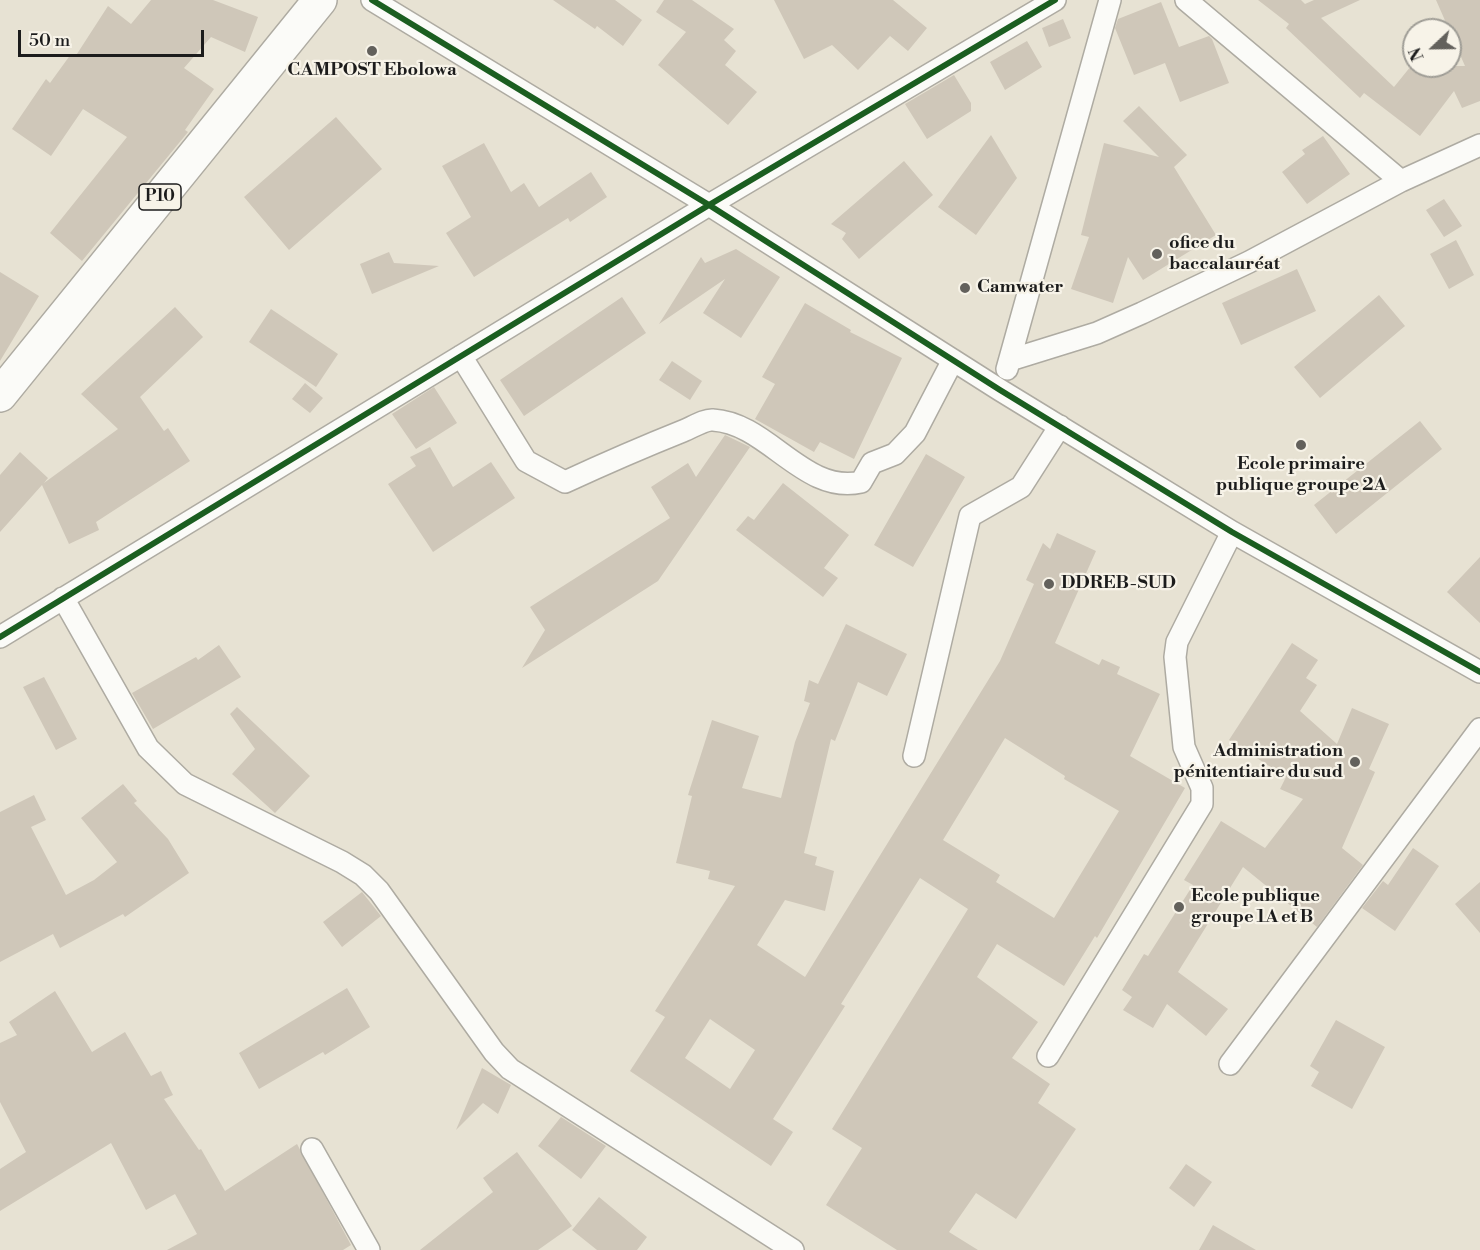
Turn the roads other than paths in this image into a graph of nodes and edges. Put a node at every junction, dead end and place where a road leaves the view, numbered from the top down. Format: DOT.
graph roads {
  1 [pos="320,0"];
  2 [pos="372,0"];
  3 [pos="1055,0"];
  4 [pos="1110,0"];
  5 [pos="1186,0"];
  6 [pos="1480,146"];
  7 [pos="1401,181"];
  8 [pos="709,205"];
  9 [pos="461,356"];
  10 [pos="953,360"];
  11 [pos="1010,360"];
  12 [pos="1000,390"];
  13 [pos="0,395"];
  14 [pos="1060,426"];
  15 [pos="1232,532"];
  16 [pos="63,598"];
  17 [pos="0,637"];
  18 [pos="1480,672"];
  19 [pos="1480,729"];
  20 [pos="914,756"];
  21 [pos="1048,1056"];
  22 [pos="1230,1064"];
  23 [pos="312,1149"];
  24 [pos="369,1250"];
  25 [pos="793,1250"];
  1 -- 13 [label="main road, P10"];
  2 -- 8 [label="street"];
  3 -- 8 [label="street"];
  4 -- 11 [label="street"];
  5 -- 7 [label="street"];
  6 -- 7 [label="street"];
  7 -- 11 [label="street"];
  8 -- 9 [label="street"];
  8 -- 10 [label="street"];
  9 -- 10 [label="street"];
  9 -- 16 [label="street"];
  10 -- 12 [label="street"];
  11 -- 12 [label="street"];
  12 -- 14 [label="street"];
  14 -- 15 [label="street"];
  14 -- 20 [label="street"];
  15 -- 18 [label="street"];
  15 -- 21 [label="street"];
  16 -- 17 [label="street"];
  16 -- 25 [label="street"];
  19 -- 22 [label="street"];
  23 -- 24 [label="street"];
}
